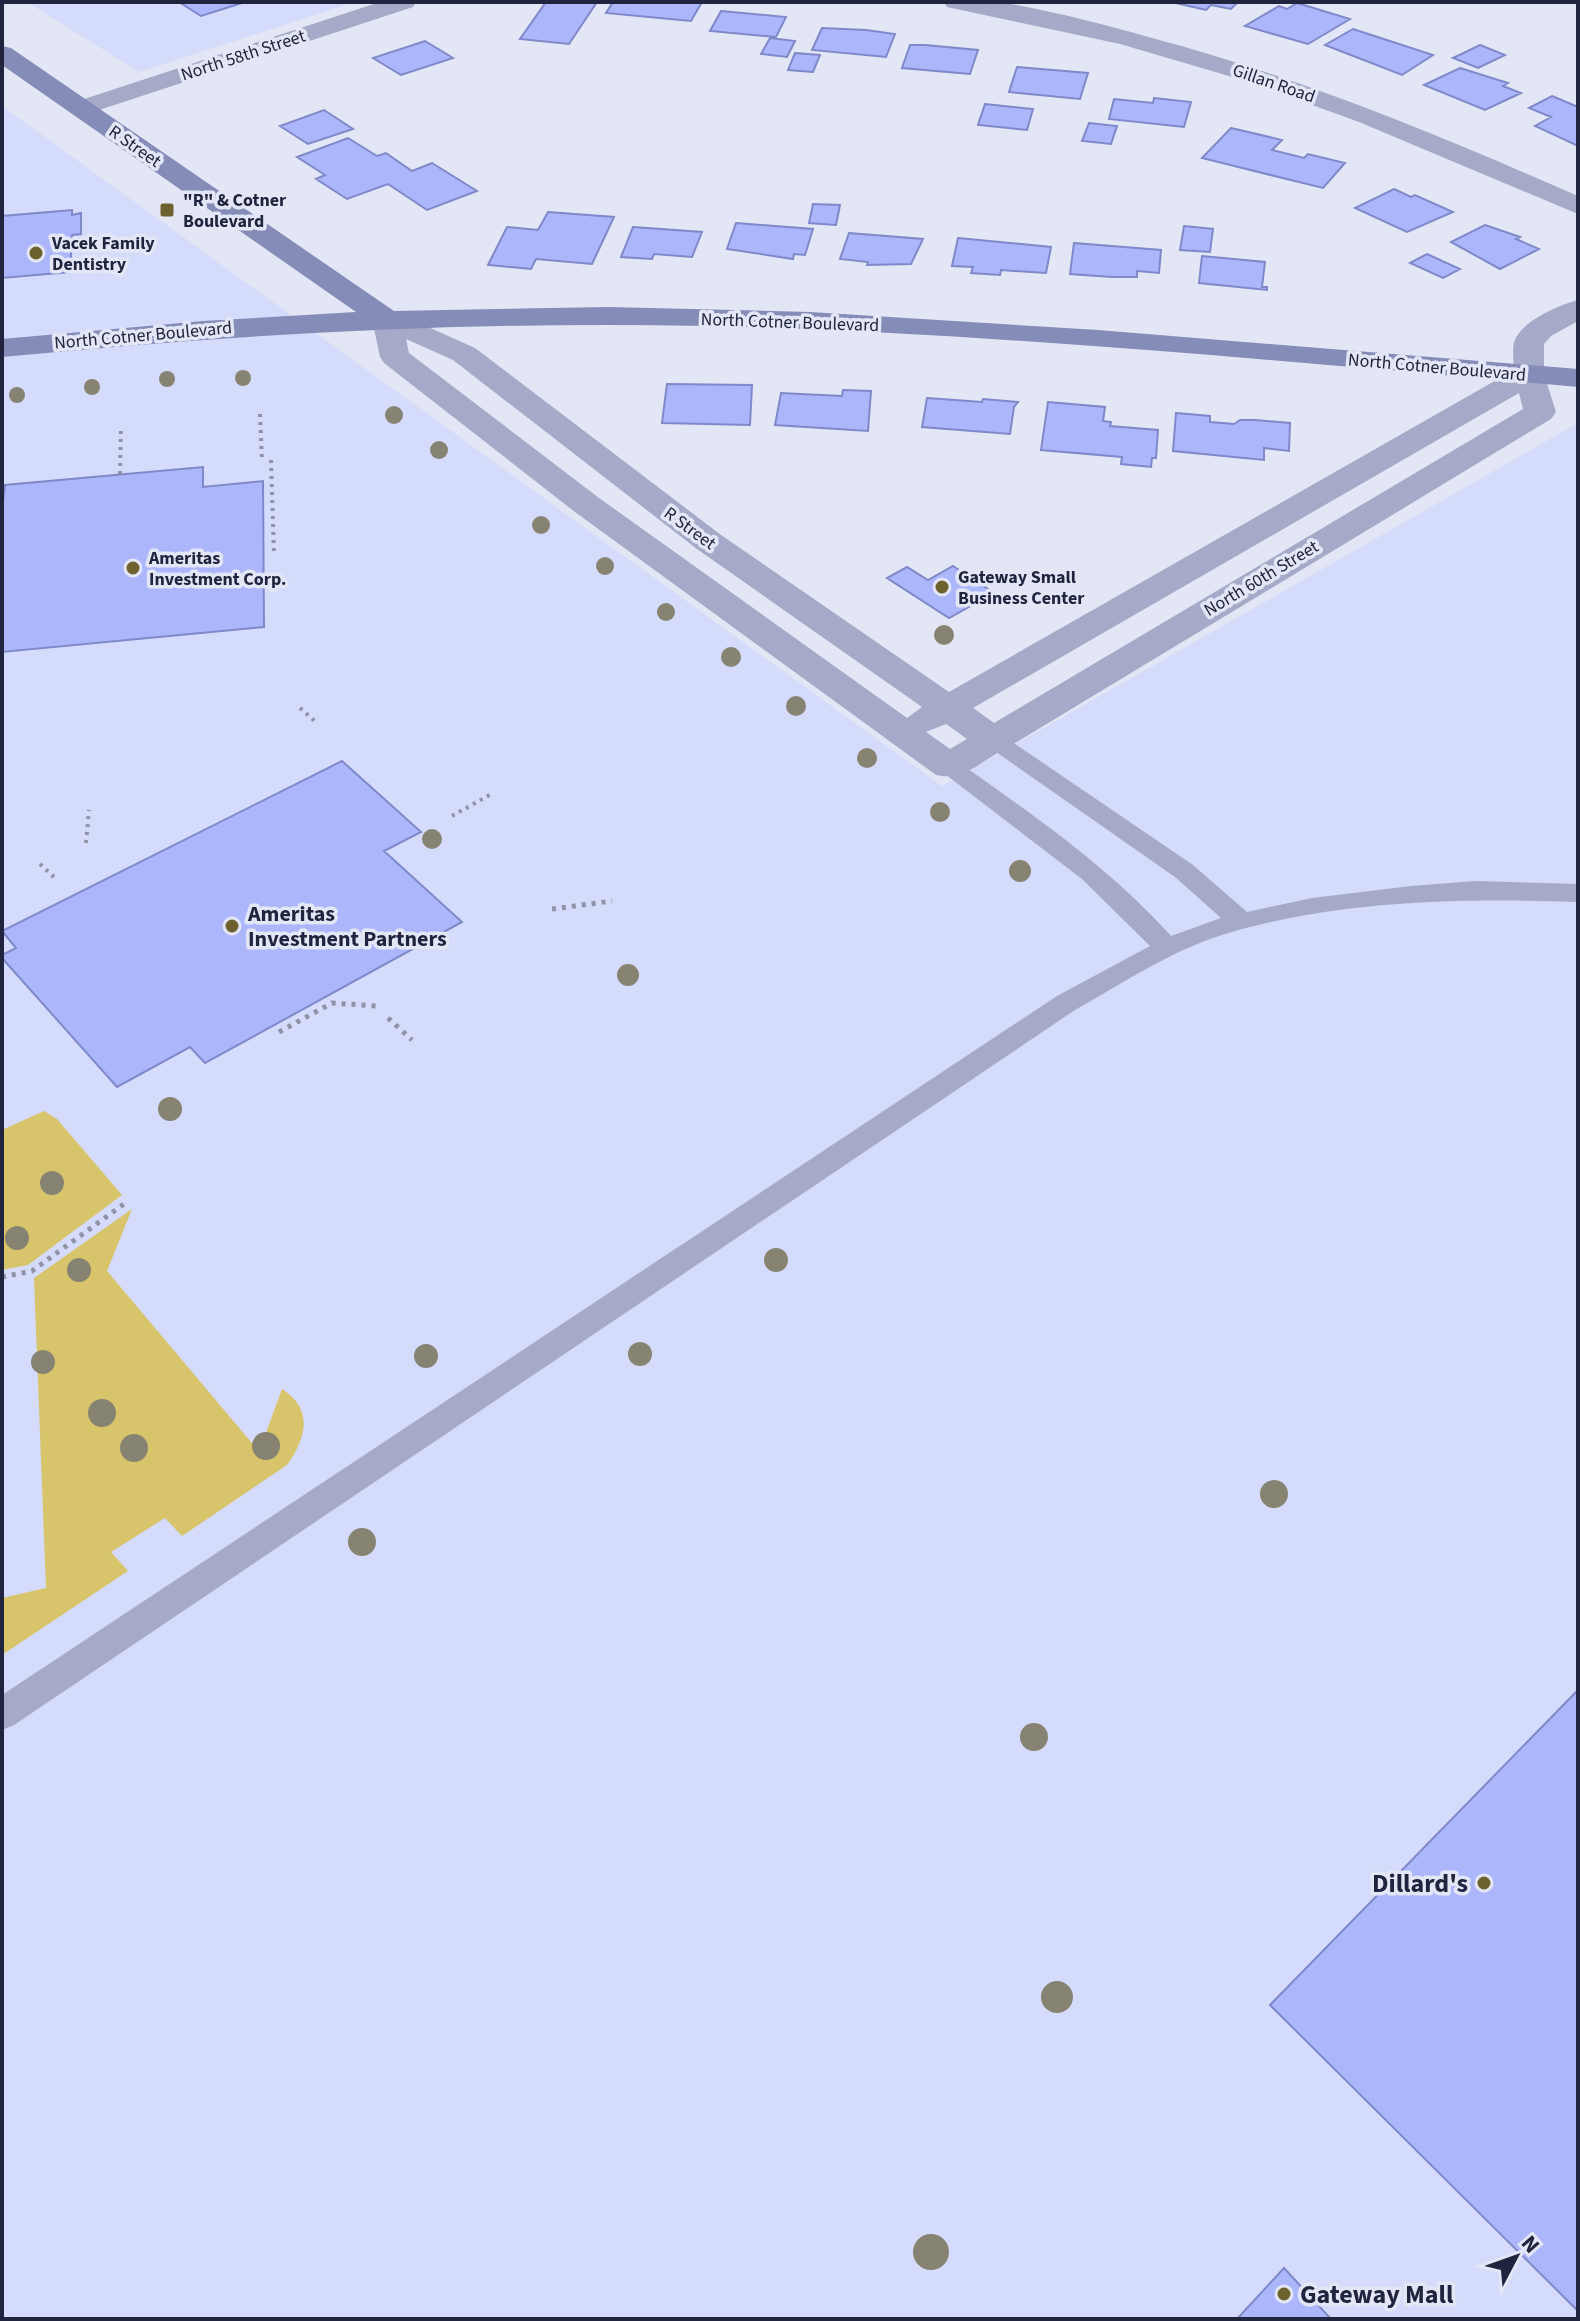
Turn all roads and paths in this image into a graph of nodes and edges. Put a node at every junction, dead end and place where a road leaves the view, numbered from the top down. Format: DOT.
graph roads {
  1 [pos="404,2"];
  2 [pos="956,2"];
  3 [pos="2,53"];
  4 [pos="81,108"];
  5 [pos="1578,206"];
  6 [pos="1578,309"];
  7 [pos="387,319"];
  8 [pos="2,348"];
  9 [pos="1529,374"];
  10 [pos="1578,378"];
  11 [pos="260,414"];
  12 [pos="121,426"];
  13 [pos="271,460"];
  14 [pos="262,461"];
  15 [pos="120,474"];
  16 [pos="274,555"];
  17 [pos="300,708"];
  18 [pos="948,708"];
  19 [pos="318,724"];
  20 [pos="903,733"];
  21 [pos="994,740"];
  22 [pos="949,766"];
  23 [pos="493,793"];
  24 [pos="89,810"];
  25 [pos="452,816"];
  26 [pos="86,843"];
  27 [pos="40,864"];
  28 [pos="56,879"];
  29 [pos="1578,893"];
  30 [pos="612,901"];
  31 [pos="552,909"];
  32 [pos="1242,922"];
  33 [pos="1167,948"];
  34 [pos="376,1006"];
  35 [pos="388,1018"];
  36 [pos="279,1032"];
  37 [pos="412,1040"];
  38 [pos="128,1201"];
  39 [pos="2,1277"];
  40 [pos="2,1714"];
  1 -- 4 [label="street, North 58th Street"];
  2 -- 5 [label="street, Gillan Road"];
  3 -- 4 [label="main road, R Street"];
  4 -- 7 [label="main road, R Street"];
  6 -- 9 [label="street, North 60th Street"];
  7 -- 8 [label="main road, North Cotner Boulevard"];
  7 -- 9 [label="main road, North Cotner Boulevard"];
  7 -- 18 [label="street, R Street"];
  7 -- 20 [label="street, R Street"];
  9 -- 10 [label="main road, North Cotner Boulevard"];
  9 -- 18 [label="street, North 60th Street"];
  9 -- 21 [label="street, North 60th Street"];
  11 -- 14 [label="path"];
  12 -- 15 [label="path"];
  13 -- 16 [label="path"];
  17 -- 19 [label="path"];
  18 -- 20 [label="street, North 60th Street"];
  18 -- 21 [label="street, R Street"];
  20 -- 22 [label="street, R Street"];
  21 -- 22 [label="street, North 60th Street"];
  21 -- 32 [label="lane"];
  22 -- 33 [label="lane"];
  23 -- 25 [label="path"];
  24 -- 26 [label="path"];
  27 -- 28 [label="path"];
  29 -- 32 [label="lane"];
  30 -- 31 [label="path"];
  32 -- 33 [label="lane"];
  33 -- 40 [label="lane"];
  34 -- 36 [label="path"];
  35 -- 37 [label="path"];
  38 -- 39 [label="path"];
}
